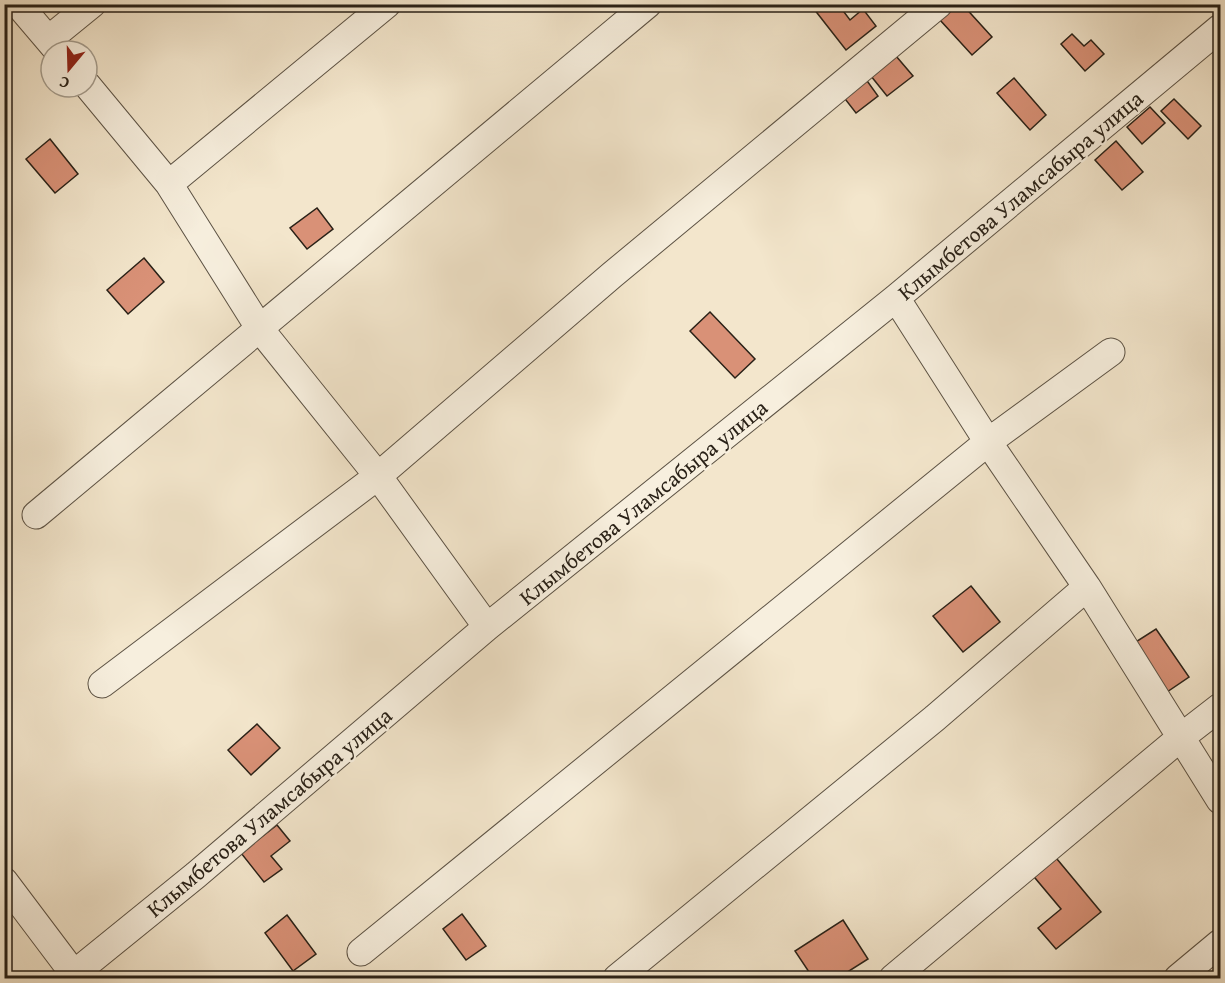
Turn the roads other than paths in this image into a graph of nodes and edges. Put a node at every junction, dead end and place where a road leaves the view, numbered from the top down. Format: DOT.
graph roads {
  1 [pos="18,4"];
  2 [pos="92,4"];
  3 [pos="387,4"];
  4 [pos="648,4"];
  5 [pos="939,4"];
  6 [pos="1221,28"];
  7 [pos="49,39"];
  8 [pos="60,39"];
  9 [pos="99,99"];
  10 [pos="169,184"];
  11 [pos="896,298"];
  12 [pos="260,329"];
  13 [pos="1111,352"];
  14 [pos="988,442"];
  15 [pos="378,476"];
  16 [pos="36,515"];
  17 [pos="1087,587"];
  18 [pos="487,627"];
  19 [pos="102,684"];
  20 [pos="1221,707"];
  21 [pos="1180,738"];
  22 [pos="1221,800"];
  23 [pos="4,881"];
  24 [pos="1221,943"];
  25 [pos="361,952"];
  26 [pos="73,977"];
  27 [pos="617,978"];
  28 [pos="893,978"];
  29 [pos="1178,978"];
  1 -- 7 [label="street"];
  2 -- 8 [label="street"];
  3 -- 10 [label="street"];
  4 -- 12 [label="street"];
  5 -- 15 [label="street"];
  6 -- 11 [label="street, Клымбетова Уламсабыра улица"];
  9 -- 10 [label="street"];
  10 -- 12 [label="street"];
  11 -- 14 [label="street"];
  11 -- 18 [label="street, Клымбетова Уламсабыра улица"];
  12 -- 15 [label="street"];
  12 -- 16 [label="street"];
  13 -- 14 [label="street"];
  14 -- 17 [label="street"];
  14 -- 25 [label="street"];
  15 -- 18 [label="street"];
  15 -- 19 [label="street"];
  17 -- 21 [label="street"];
  17 -- 27 [label="street"];
  18 -- 26 [label="street, Клымбетова Уламсабыра улица"];
  20 -- 21 [label="street"];
  21 -- 22 [label="street"];
  21 -- 28 [label="street"];
  23 -- 26 [label="street"];
  24 -- 29 [label="street"];
}
